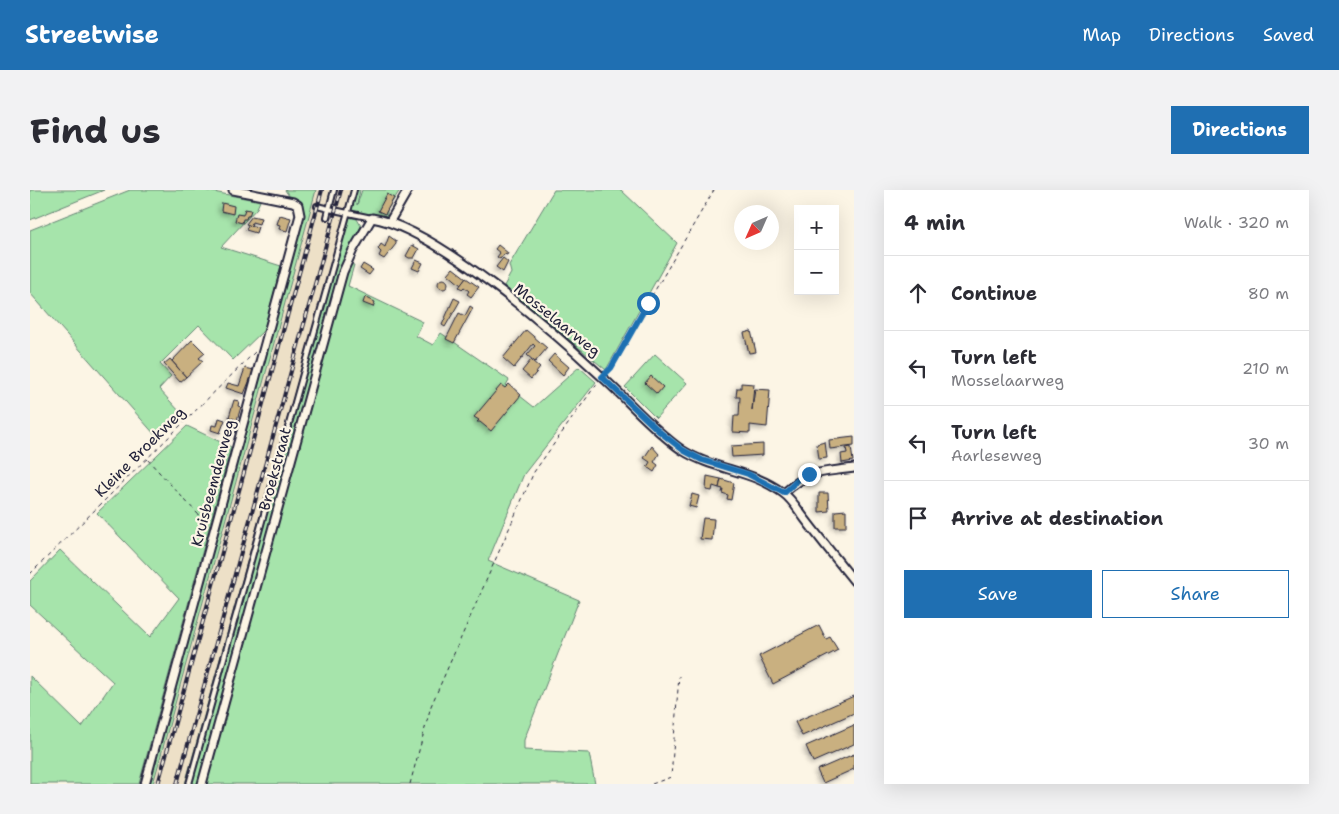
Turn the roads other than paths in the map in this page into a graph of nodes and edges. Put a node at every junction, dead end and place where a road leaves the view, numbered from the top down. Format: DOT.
graph roads {
  1 [pos="233,190"];
  2 [pos="282,190"];
  3 [pos="334,190"];
  4 [pos="354,190"];
  5 [pos="408,190"];
  6 [pos="283,200"];
  7 [pos="317,206"];
  8 [pos="329,209"];
  9 [pos="347,214"];
  10 [pos="327,217"];
  11 [pos="372,218"];
  12 [pos="390,221"];
  13 [pos="854,468"];
  14 [pos="784,493"];
  15 [pos="854,582"];
  16 [pos="146,784"];
  17 [pos="189,784"];
  18 [pos="202,784"];
  1 -- 6 [label="street"];
  2 -- 6 [label="street"];
  3 -- 8 [label="lane"];
  4 -- 9 [label="lane"];
  5 -- 12 [label="street"];
  6 -- 16 [label="street, Kruisbeemdenweg"];
  7 -- 8 [label="lane"];
  8 -- 9 [label="lane"];
  8 -- 10 [label="lane"];
  9 -- 11 [label="lane"];
  9 -- 17 [label="lane"];
  11 -- 12 [label="street"];
  11 -- 18 [label="street, Broekstraat"];
  12 -- 14 [label="street, Mosselaarweg"];
  13 -- 14 [label="street"];
  14 -- 15 [label="street, Mosselaarweg"];
}
